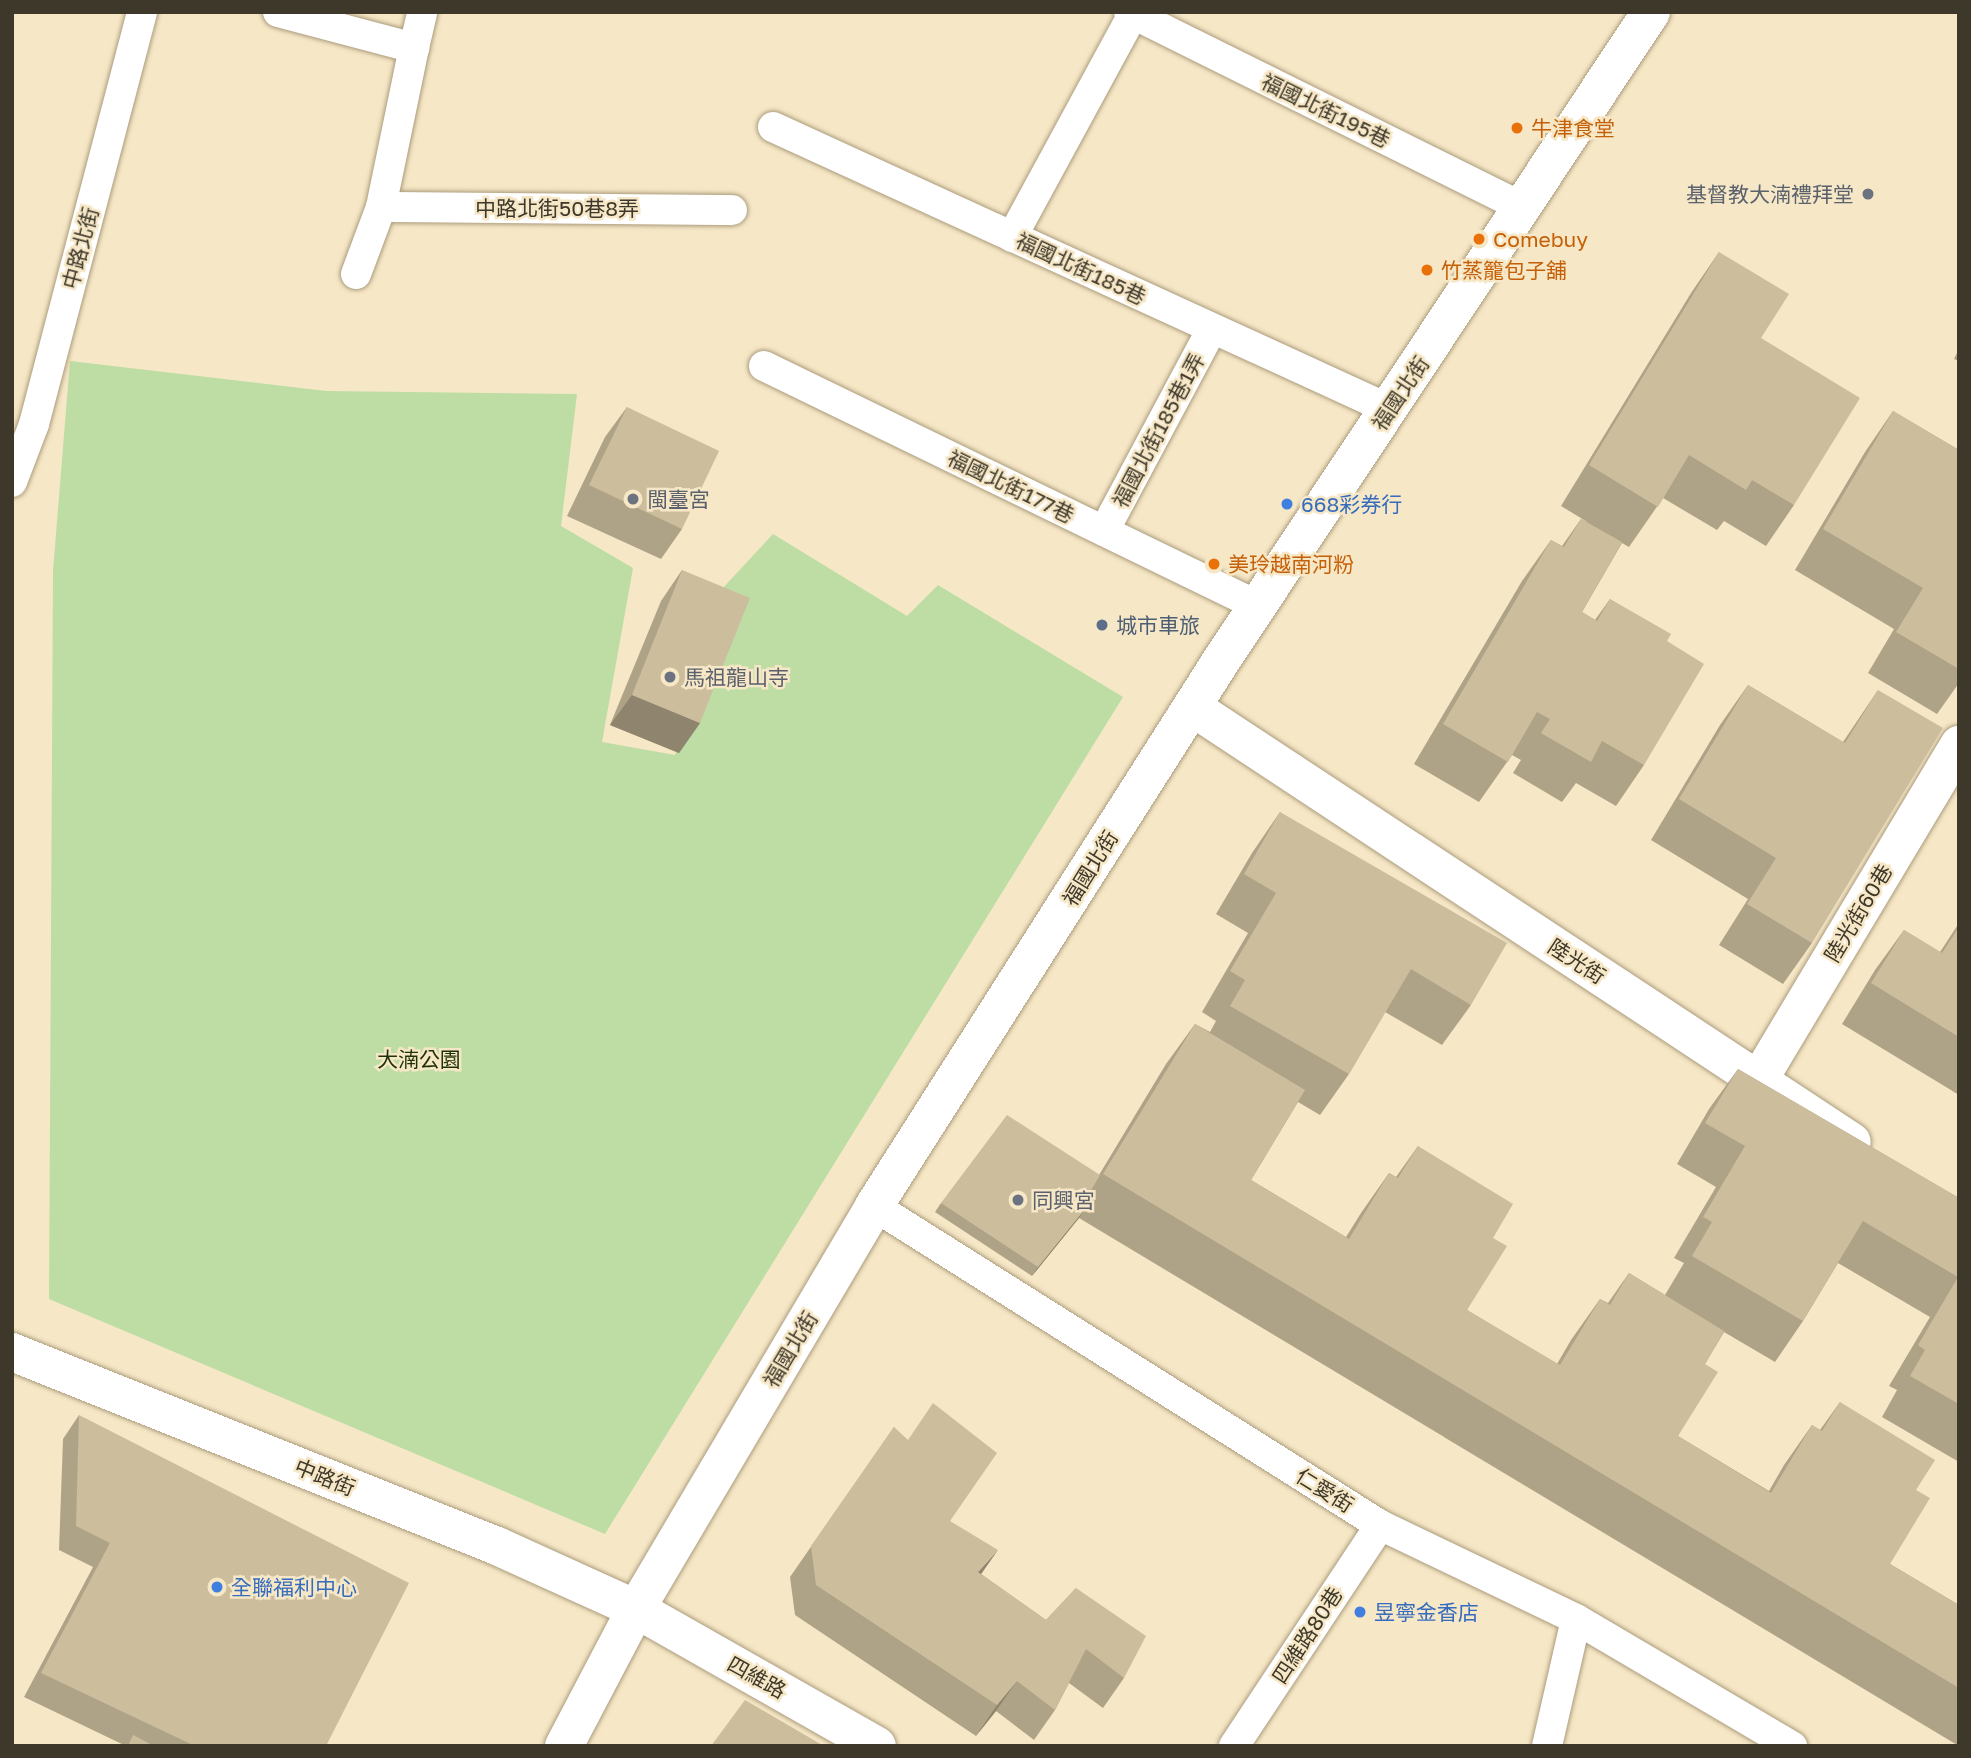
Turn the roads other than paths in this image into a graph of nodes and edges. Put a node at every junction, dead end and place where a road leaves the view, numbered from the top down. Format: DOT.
graph roads {
  1 [pos="142,12"];
  2 [pos="278,12"];
  3 [pos="422,12"];
  4 [pos="1132,13"];
  5 [pos="1641,15"];
  6 [pos="414,48"];
  7 [pos="773,127"];
  8 [pos="381,207"];
  9 [pos="1524,208"];
  10 [pos="732,209"];
  11 [pos="1012,237"];
  12 [pos="356,274"];
  13 [pos="1212,329"];
  14 [pos="764,366"];
  15 [pos="1390,409"];
  16 [pos="12,482"];
  17 [pos="1104,531"];
  18 [pos="1258,606"];
  19 [pos="1192,707"];
  20 [pos="1959,745"];
  21 [pos="1758,1080"];
  22 [pos="1884,1164"];
  23 [pos="874,1206"];
  24 [pos="12,1352"];
  25 [pos="1380,1525"];
  26 [pos="636,1609"];
  27 [pos="1576,1619"];
  28 [pos="564,1746"];
  29 [pos="877,1746"];
  30 [pos="1234,1746"];
  31 [pos="1547,1746"];
  32 [pos="1792,1746"];
  1 -- 16 [label="lane, 中路北街"];
  2 -- 6 [label="lane"];
  3 -- 6 [label="lane"];
  4 -- 9 [label="lane, 福國北街195巷"];
  4 -- 11 [label="lane"];
  5 -- 9 [label="street, 福國北街"];
  6 -- 8 [label="lane"];
  7 -- 11 [label="lane, 福國北街185巷"];
  8 -- 10 [label="lane, 中路北街50巷8弄"];
  8 -- 12 [label="lane"];
  9 -- 15 [label="street, 福國北街"];
  11 -- 13 [label="lane, 福國北街185巷"];
  13 -- 15 [label="lane, 福國北街185巷"];
  13 -- 17 [label="lane, 福國北街185巷1弄"];
  14 -- 17 [label="lane, 福國北街177巷"];
  15 -- 18 [label="street, 福國北街"];
  17 -- 18 [label="lane, 福國北街177巷"];
  18 -- 19 [label="street, 福國北街"];
  19 -- 21 [label="street, 陸光街"];
  19 -- 23 [label="street, 福國北街"];
  20 -- 21 [label="street, 陸光街60巷"];
  21 -- 22 [label="street, 陸光街"];
  23 -- 25 [label="lane, 仁愛街"];
  23 -- 26 [label="street, 福國北街"];
  24 -- 26 [label="street, 中路街"];
  25 -- 27 [label="lane, 仁愛街"];
  25 -- 30 [label="lane, 四維路80巷"];
  26 -- 28 [label="street, 福國北街"];
  26 -- 29 [label="street, 四維路"];
  27 -- 31 [label="lane"];
  27 -- 32 [label="lane, 仁愛街"];
}
